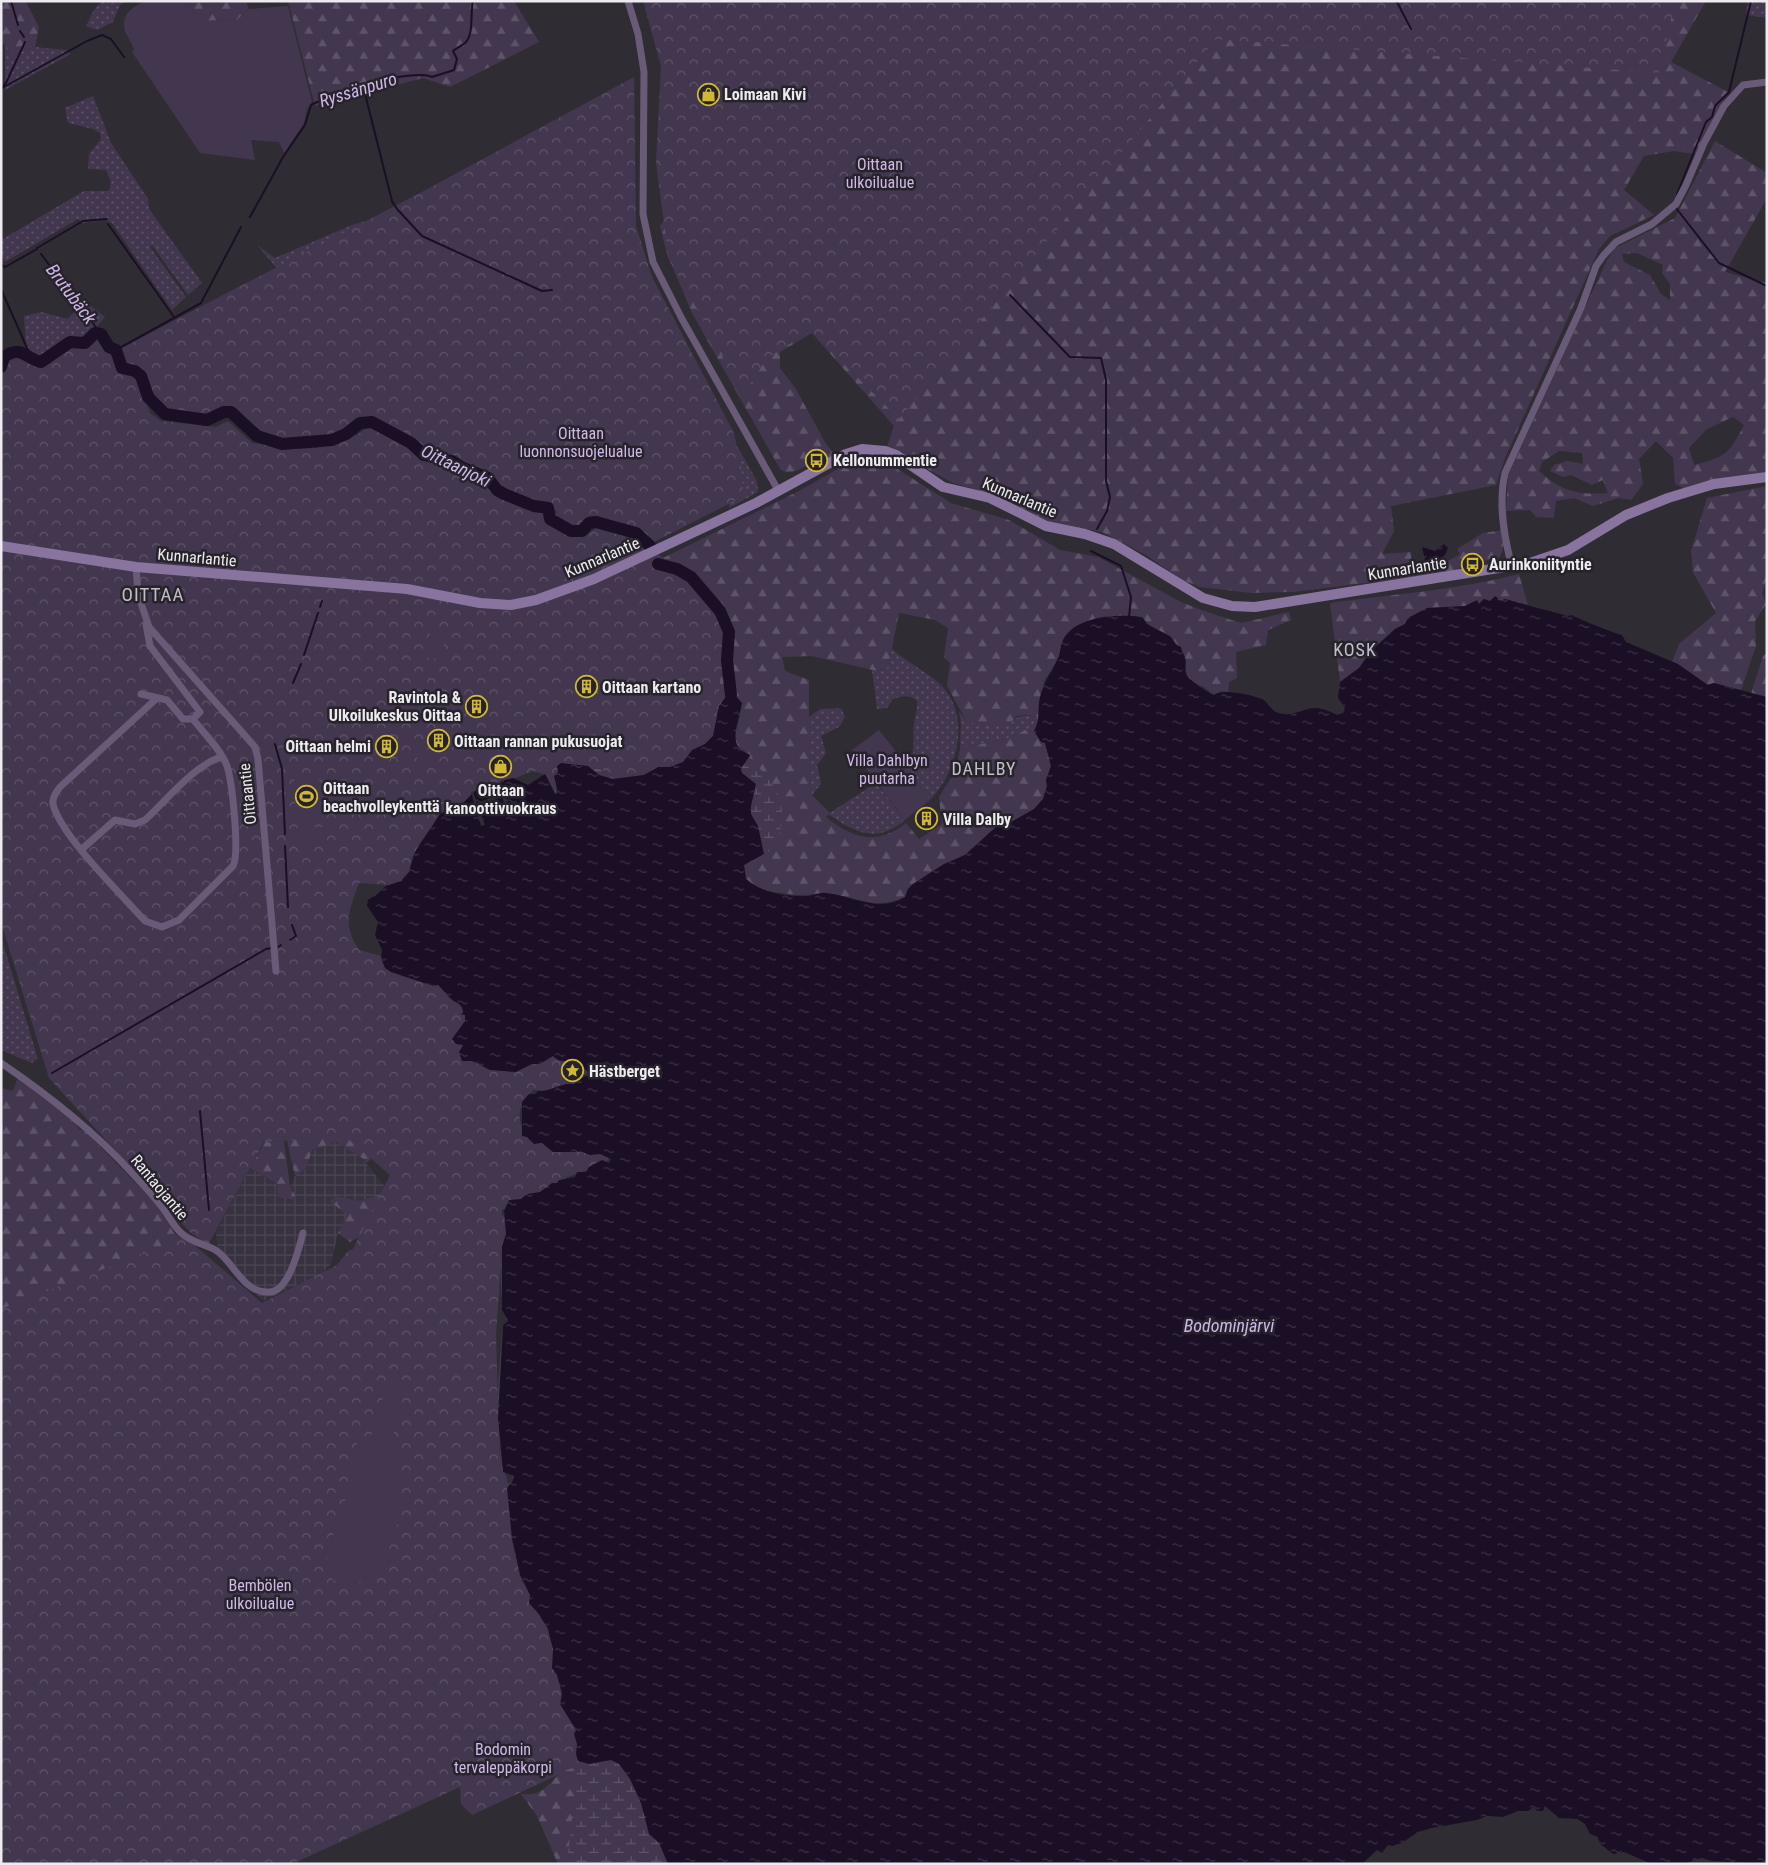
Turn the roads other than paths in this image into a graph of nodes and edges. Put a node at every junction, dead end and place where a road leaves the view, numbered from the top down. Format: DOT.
graph roads {
  1 [pos="628,1"];
  2 [pos="1767,82"];
  3 [pos="1767,476"];
  4 [pos="778,490"];
  5 [pos="1,546"];
  6 [pos="1512,567"];
  7 [pos="136,568"];
  8 [pos="146,621"];
  9 [pos="140,694"];
  10 [pos="156,699"];
  11 [pos="193,719"];
  12 [pos="222,757"];
  13 [pos="82,849"];
  14 [pos="276,971"];
  15 [pos="1,1063"];
  16 [pos="303,1233"];
  1 -- 4 [label="street"];
  2 -- 6 [label="street"];
  3 -- 6 [label="main road, Kunnarlantie"];
  4 -- 6 [label="main road, Kunnarlantie"];
  4 -- 7 [label="main road, Kunnarlantie"];
  5 -- 7 [label="main road, Kunnarlantie"];
  7 -- 8 [label="street, Oittaantie"];
  8 -- 11 [label="street"];
  8 -- 14 [label="street, Oittaantie"];
  9 -- 10 [label="street"];
  10 -- 11 [label="street"];
  10 -- 13 [label="street"];
  11 -- 12 [label="street"];
  12 -- 13 [label="street"];
  12 -- 13 [label="street"];
  15 -- 16 [label="street, Rantaojantie"];
}
